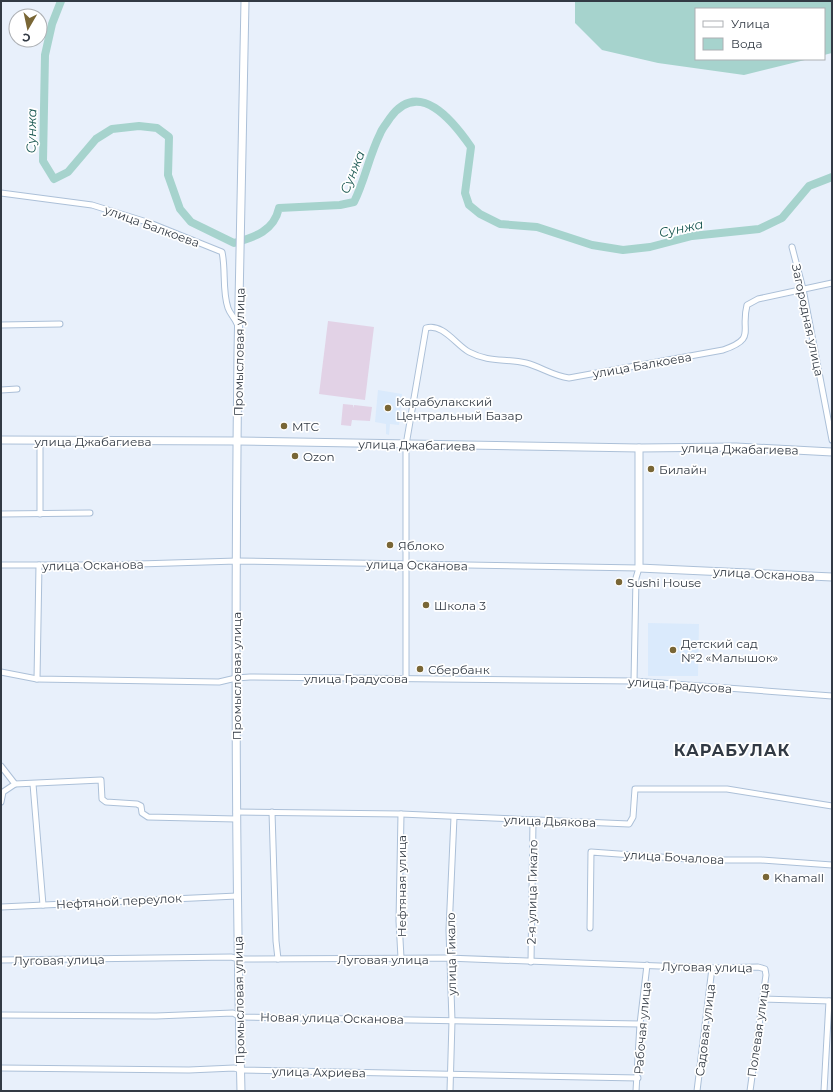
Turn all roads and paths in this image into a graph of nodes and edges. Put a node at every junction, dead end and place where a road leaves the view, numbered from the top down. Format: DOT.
graph roads {
  1 [pos="245,1"];
  2 [pos="1,193"];
  3 [pos="792,247"];
  4 [pos="832,283"];
  5 [pos="803,289"];
  6 [pos="60,324"];
  7 [pos="1,325"];
  8 [pos="239,329"];
  9 [pos="17,389"];
  10 [pos="1,390"];
  11 [pos="1,440"];
  12 [pos="40,440"];
  13 [pos="832,440"];
  14 [pos="237,441"];
  15 [pos="406,445"];
  16 [pos="639,448"];
  17 [pos="832,452"];
  18 [pos="90,513"];
  19 [pos="1,514"];
  20 [pos="40,514"];
  21 [pos="238,561"];
  22 [pos="1,565"];
  23 [pos="39,565"];
  24 [pos="405,565"];
  25 [pos="639,568"];
  26 [pos="832,577"];
  27 [pos="1,672"];
  28 [pos="236,678"];
  29 [pos="406,678"];
  30 [pos="37,679"];
  31 [pos="634,681"];
  32 [pos="832,696"];
  33 [pos="1,766"];
  34 [pos="15,784"];
  35 [pos="33,784"];
  36 [pos="1,802"];
  37 [pos="832,806"];
  38 [pos="272,812"];
  39 [pos="401,814"];
  40 [pos="236,816"];
  41 [pos="454,817"];
  42 [pos="533,821"];
  43 [pos="832,865"];
  44 [pos="237,896"];
  45 [pos="43,905"];
  46 [pos="1,907"];
  47 [pos="590,928"];
  48 [pos="401,958"];
  49 [pos="239,959"];
  50 [pos="278,959"];
  51 [pos="450,959"];
  52 [pos="1,960"];
  53 [pos="531,962"];
  54 [pos="647,965"];
  55 [pos="712,968"];
  56 [pos="765,969"];
  57 [pos="762,999"];
  58 [pos="830,1001"];
  59 [pos="1,1015"];
  60 [pos="240,1017"];
  61 [pos="452,1020"];
  62 [pos="640,1024"];
  63 [pos="1,1068"];
  64 [pos="241,1070"];
  65 [pos="450,1074"];
  66 [pos="638,1078"];
  67 [pos="241,1091"];
  68 [pos="450,1091"];
  69 [pos="636,1091"];
  70 [pos="697,1091"];
  71 [pos="750,1091"];
  72 [pos="824,1091"];
  1 -- 8 [label="main road, Промысловая улица"];
  2 -- 8 [label="street, улица Балкоева"];
  3 -- 5 [label="street, Загородная улица"];
  4 -- 5 [label="street, улица Балкоева"];
  5 -- 13 [label="street, Загородная улица"];
  5 -- 15 [label="street, улица Балкоева"];
  6 -- 7 [label="street"];
  8 -- 14 [label="main road, Промысловая улица"];
  9 -- 10 [label="street"];
  11 -- 12 [label="main road, улица Джабагиева"];
  12 -- 14 [label="main road, улица Джабагиева"];
  12 -- 20 [label="street"];
  14 -- 15 [label="main road, улица Джабагиева"];
  14 -- 21 [label="main road, Промысловая улица"];
  15 -- 16 [label="main road, улица Джабагиева"];
  15 -- 24 [label="street"];
  16 -- 17 [label="main road, улица Джабагиева"];
  16 -- 25 [label="main road"];
  18 -- 20 [label="street"];
  19 -- 20 [label="street"];
  21 -- 23 [label="street, улица Осканова"];
  21 -- 24 [label="street, улица Осканова"];
  21 -- 28 [label="main road, Промысловая улица"];
  22 -- 23 [label="street, улица Осканова"];
  23 -- 30 [label="street"];
  24 -- 25 [label="street, улица Осканова"];
  24 -- 29 [label="street"];
  25 -- 26 [label="main road, улица Осканова"];
  25 -- 31 [label="street"];
  27 -- 30 [label="street, улица Градусова"];
  28 -- 29 [label="street, улица Градусова"];
  28 -- 30 [label="street, улица Градусова"];
  28 -- 40 [label="main road, Промысловая улица"];
  29 -- 31 [label="street, улица Градусова"];
  31 -- 32 [label="street, улица Градусова"];
  33 -- 34 [label="street"];
  34 -- 35 [label="street, улица Дьякова"];
  34 -- 36 [label="street"];
  35 -- 40 [label="street, улица Дьякова"];
  35 -- 45 [label="street"];
  37 -- 42 [label="street, улица Дьякова"];
  38 -- 39 [label="street, улица Дьякова"];
  38 -- 40 [label="street, улица Дьякова"];
  38 -- 50 [label="street"];
  39 -- 41 [label="street, улица Дьякова"];
  39 -- 48 [label="street, Нефтяная улица"];
  40 -- 44 [label="main road, Промысловая улица"];
  41 -- 42 [label="street, улица Дьякова"];
  41 -- 51 [label="street, улица Гикало"];
  42 -- 53 [label="street, 2-я улица Гикало"];
  43 -- 47 [label="street, улица Бочалова"];
  44 -- 45 [label="street, Нефтяной переулок"];
  44 -- 49 [label="main road, Промысловая улица"];
  45 -- 46 [label="street, Нефтяной переулок"];
  48 -- 50 [label="street, Луговая улица"];
  48 -- 51 [label="street, Луговая улица"];
  49 -- 50 [label="street, Луговая улица"];
  49 -- 52 [label="street, Луговая улица"];
  49 -- 60 [label="main road, Промысловая улица"];
  51 -- 53 [label="street, Луговая улица"];
  51 -- 61 [label="street, улица Гикало"];
  53 -- 54 [label="street, Луговая улица"];
  54 -- 55 [label="street, Луговая улица"];
  54 -- 62 [label="street, Рабочая улица"];
  55 -- 56 [label="street, Луговая улица"];
  55 -- 70 [label="street, Садовая улица"];
  56 -- 57 [label="street, Полевая улица"];
  57 -- 58 [label="street"];
  57 -- 71 [label="street, Полевая улица"];
  58 -- 72 [label="street"];
  59 -- 60 [label="street, Новая улица Осканова"];
  60 -- 61 [label="street, Новая улица Осканова"];
  60 -- 64 [label="main road, Промысловая улица"];
  61 -- 62 [label="street, Новая улица Осканова"];
  61 -- 65 [label="street, улица Гикало"];
  62 -- 66 [label="street, Рабочая улица"];
  63 -- 64 [label="street, улица Ахриева"];
  64 -- 65 [label="street, улица Ахриева"];
  64 -- 67 [label="main road, Промысловая улица"];
  65 -- 66 [label="street, улица Ахриева"];
  65 -- 68 [label="street, улица Гикало"];
  66 -- 69 [label="street, Рабочая улица"];
}
